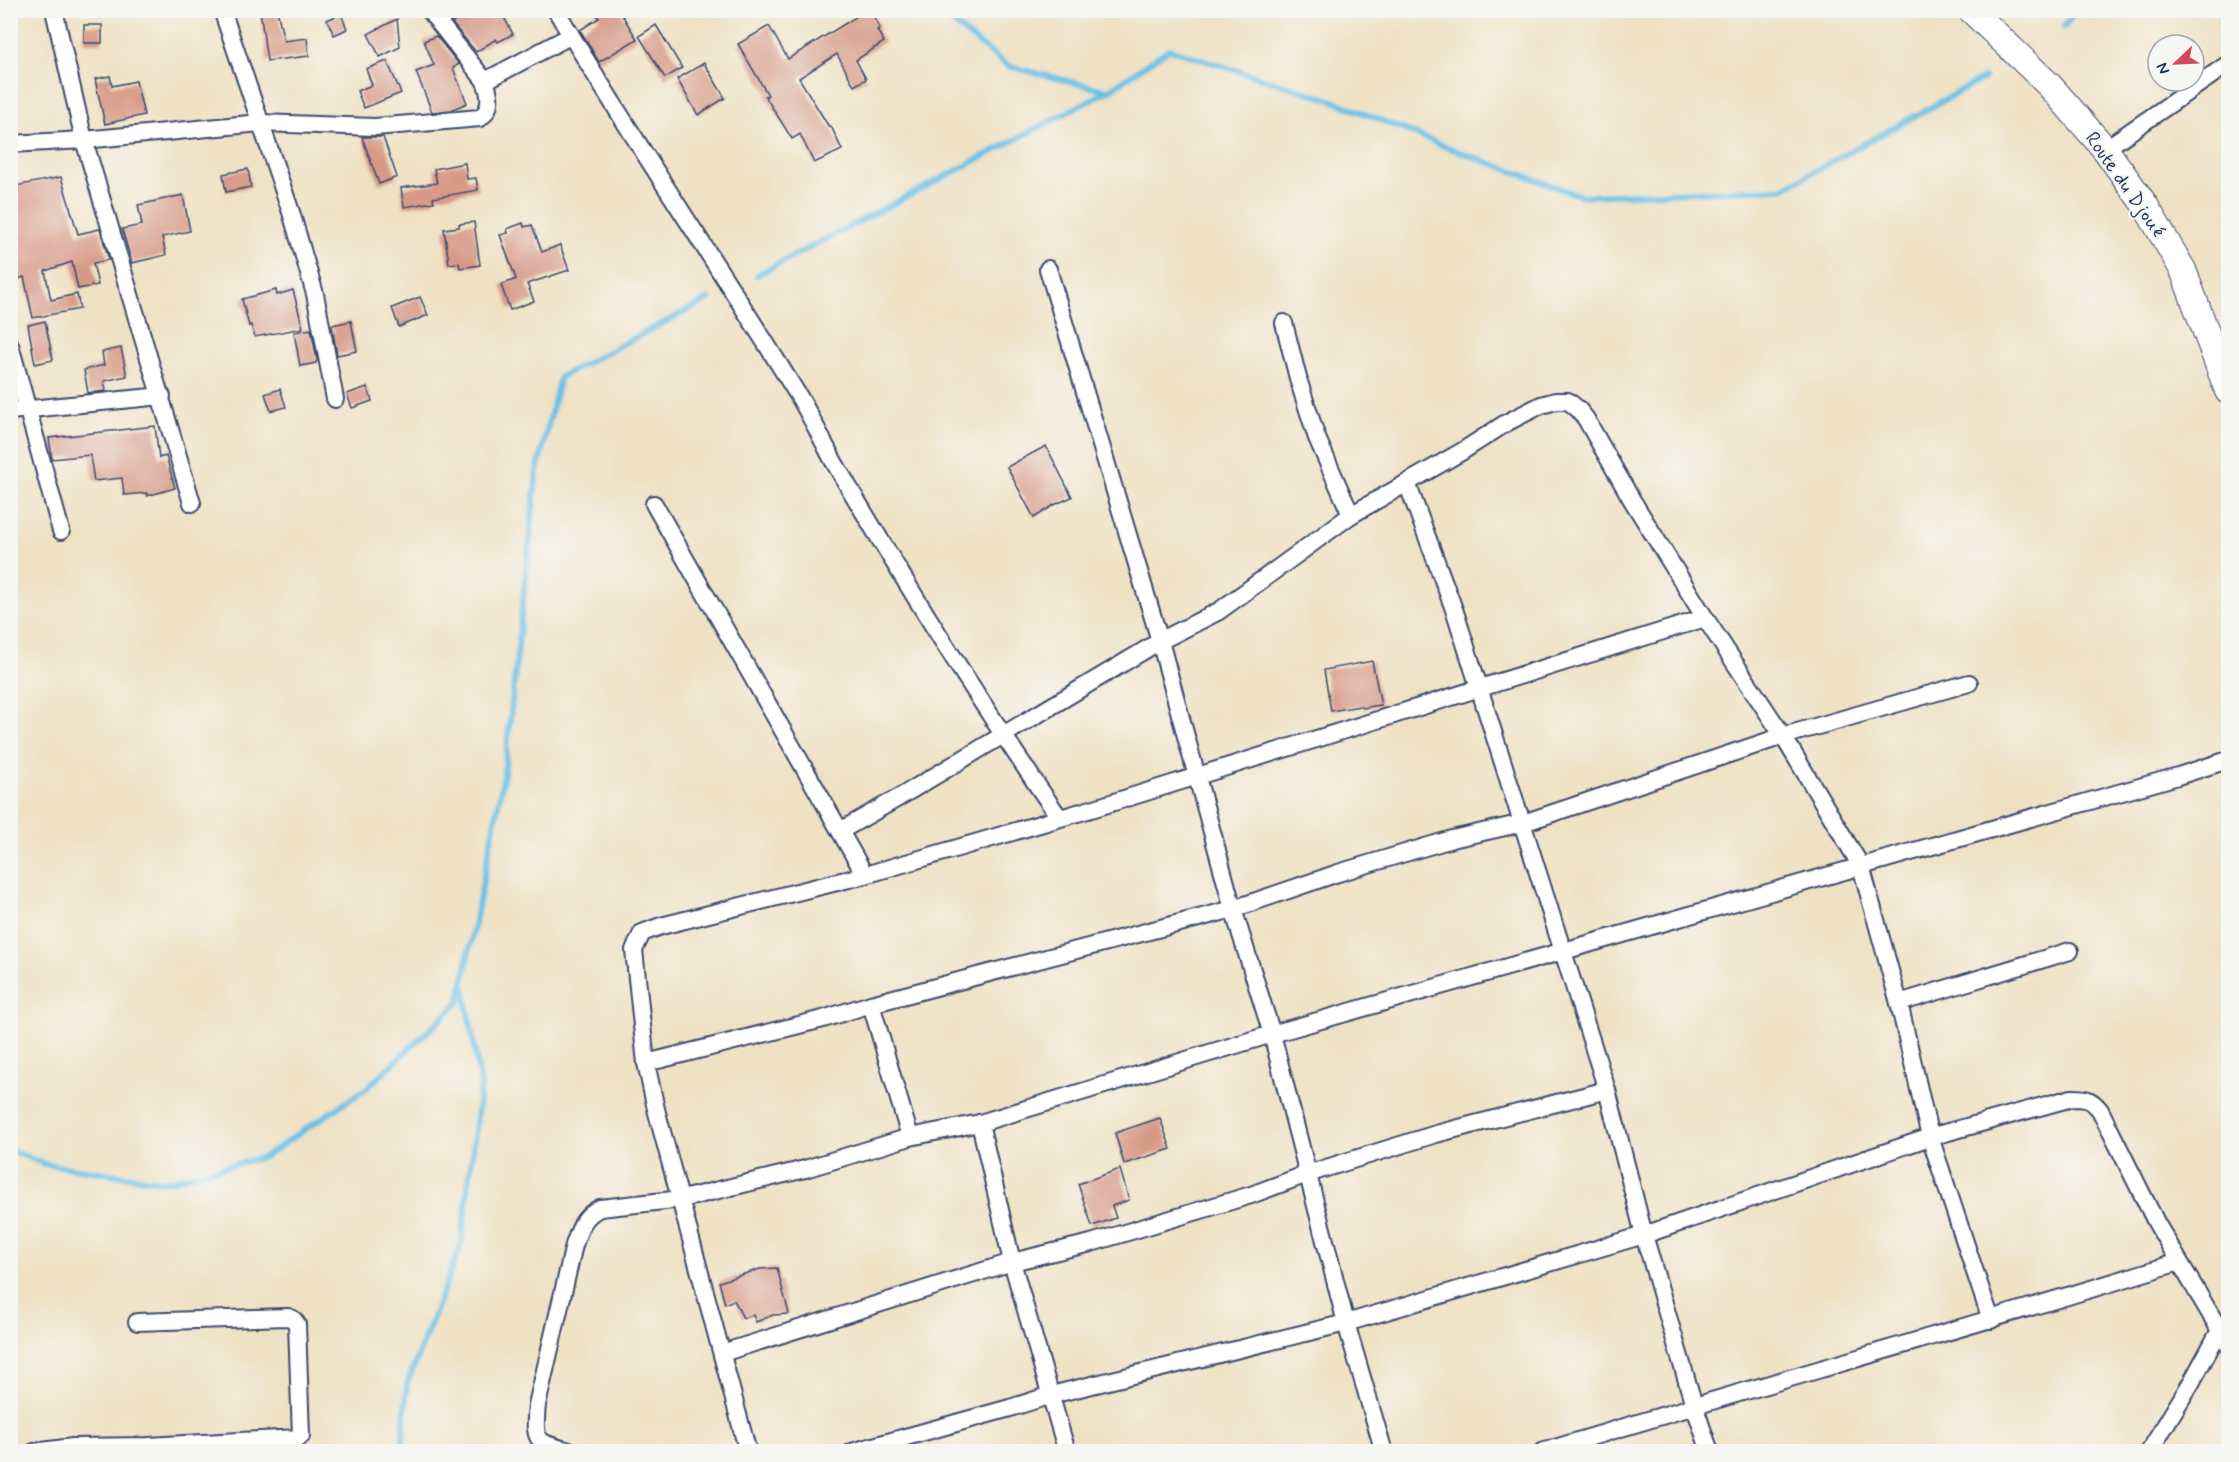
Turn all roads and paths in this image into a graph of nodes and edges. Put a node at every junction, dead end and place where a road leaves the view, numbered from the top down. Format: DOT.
graph roads {
  1 [pos="54,10"];
  2 [pos="222,10"];
  3 [pos="429,10"];
  4 [pos="1971,10"];
  5 [pos="558,11"];
  6 [pos="570,36"];
  7 [pos="2229,64"];
  8 [pos="485,81"];
  9 [pos="260,123"];
  10 [pos="84,140"];
  11 [pos="10,144"];
  12 [pos="2105,149"];
  13 [pos="1048,269"];
  14 [pos="1284,323"];
  15 [pos="10,345"];
  16 [pos="2229,391"];
  17 [pos="162,396"];
  18 [pos="335,399"];
  19 [pos="30,409"];
  20 [pos="10,411"];
  21 [pos="1407,483"];
  22 [pos="192,503"];
  23 [pos="654,504"];
  24 [pos="1351,515"];
  25 [pos="61,531"];
  26 [pos="1706,618"];
  27 [pos="1160,641"];
  28 [pos="1969,683"];
  29 [pos="1478,689"];
  30 [pos="1783,735"];
  31 [pos="1003,736"];
  32 [pos="2229,760"];
  33 [pos="1197,775"];
  34 [pos="1059,817"];
  35 [pos="1523,822"];
  36 [pos="840,831"];
  37 [pos="1861,866"];
  38 [pos="865,875"];
  39 [pos="1233,909"];
  40 [pos="1562,951"];
  41 [pos="2070,951"];
  42 [pos="1899,1002"];
  43 [pos="871,1004"];
  44 [pos="1272,1034"];
  45 [pos="646,1063"];
  46 [pos="1607,1090"];
  47 [pos="980,1123"];
  48 [pos="910,1137"];
  49 [pos="1930,1137"];
  50 [pos="1307,1174"];
  51 [pos="682,1199"];
  52 [pos="1644,1235"];
  53 [pos="1012,1262"];
  54 [pos="2179,1262"];
  55 [pos="1992,1320"];
  56 [pos="137,1322"];
  57 [pos="1346,1323"];
  58 [pos="2224,1337"];
  59 [pos="722,1353"];
  60 [pos="1051,1395"];
  61 [pos="1694,1406"];
  62 [pos="73,1449"];
  63 [pos="34,1452"];
  64 [pos="574,1452"];
  65 [pos="748,1452"];
  66 [pos="852,1452"];
  67 [pos="1067,1452"];
  68 [pos="1384,1452"];
  69 [pos="1542,1452"];
  70 [pos="1710,1452"];
  71 [pos="2149,1452"];
  1 -- 10 [label="street"];
  2 -- 9 [label="street"];
  3 -- 8 [label="street"];
  4 -- 12 [label="main road, Route du Djoué"];
  5 -- 6 [label="street"];
  6 -- 8 [label="street"];
  6 -- 31 [label="street"];
  7 -- 12 [label="street"];
  8 -- 9 [label="street"];
  9 -- 10 [label="street"];
  9 -- 18 [label="street"];
  10 -- 11 [label="street"];
  10 -- 17 [label="street"];
  12 -- 16 [label="main road, Route du Djoué"];
  13 -- 27 [label="street"];
  14 -- 24 [label="street"];
  15 -- 19 [label="street"];
  17 -- 19 [label="street"];
  17 -- 22 [label="street"];
  19 -- 20 [label="street"];
  19 -- 25 [label="street"];
  21 -- 24 [label="street"];
  21 -- 26 [label="street"];
  21 -- 29 [label="street"];
  23 -- 36 [label="street"];
  24 -- 27 [label="street"];
  26 -- 29 [label="street"];
  26 -- 30 [label="street"];
  27 -- 31 [label="street"];
  27 -- 33 [label="street"];
  28 -- 30 [label="street"];
  29 -- 33 [label="street"];
  29 -- 35 [label="street"];
  30 -- 35 [label="street"];
  30 -- 37 [label="street"];
  31 -- 34 [label="street"];
  31 -- 36 [label="street"];
  32 -- 37 [label="street"];
  33 -- 34 [label="street"];
  33 -- 39 [label="street"];
  34 -- 38 [label="street"];
  35 -- 39 [label="street"];
  35 -- 40 [label="street"];
  36 -- 38 [label="street"];
  37 -- 40 [label="street"];
  37 -- 42 [label="street"];
  38 -- 45 [label="street"];
  39 -- 43 [label="street"];
  39 -- 44 [label="street"];
  40 -- 44 [label="street"];
  40 -- 46 [label="street"];
  41 -- 42 [label="street"];
  42 -- 49 [label="street"];
  43 -- 45 [label="street"];
  43 -- 48 [label="street"];
  44 -- 47 [label="street"];
  44 -- 50 [label="street"];
  45 -- 51 [label="street"];
  46 -- 50 [label="street"];
  46 -- 52 [label="street"];
  47 -- 48 [label="street"];
  47 -- 53 [label="street"];
  48 -- 51 [label="street"];
  49 -- 52 [label="street"];
  49 -- 54 [label="street"];
  49 -- 55 [label="street"];
  50 -- 53 [label="street"];
  50 -- 57 [label="street"];
  51 -- 59 [label="street"];
  51 -- 64 [label="street"];
  52 -- 57 [label="street"];
  52 -- 61 [label="street"];
  53 -- 59 [label="street"];
  53 -- 60 [label="street"];
  54 -- 55 [label="street"];
  54 -- 58 [label="street"];
  55 -- 61 [label="street"];
  56 -- 62 [label="street"];
  57 -- 60 [label="street"];
  57 -- 68 [label="street"];
  58 -- 71 [label="street"];
  59 -- 65 [label="street"];
  60 -- 66 [label="street"];
  60 -- 67 [label="street"];
  61 -- 69 [label="street"];
  61 -- 70 [label="street"];
  62 -- 63 [label="street"];
}
